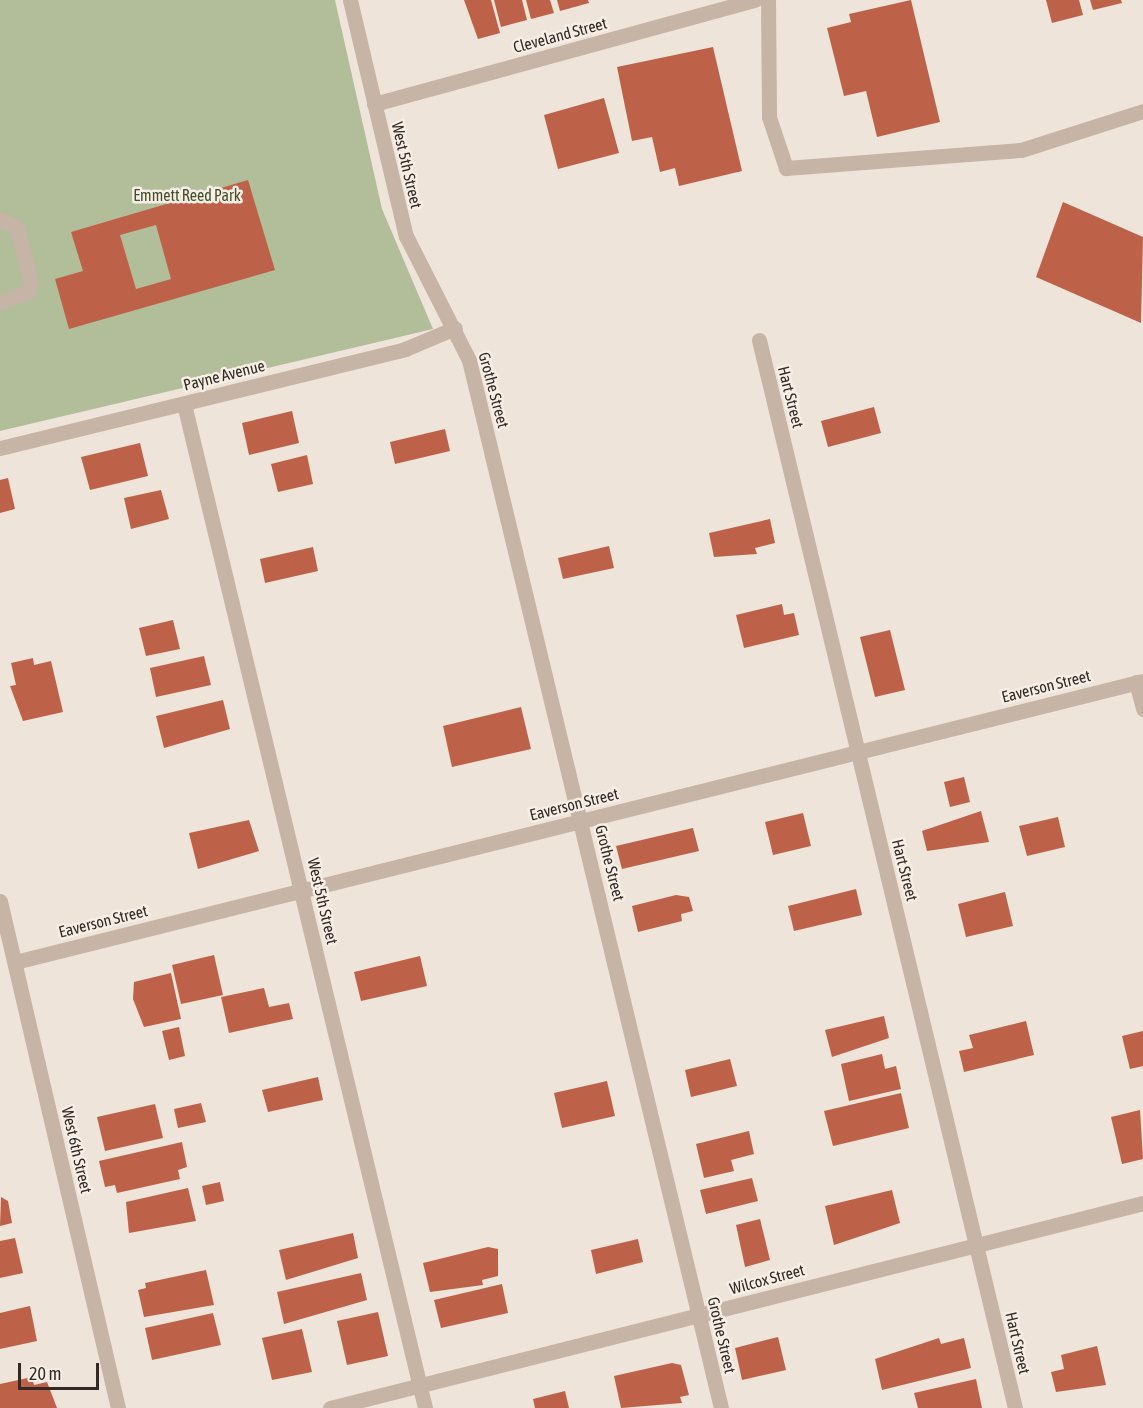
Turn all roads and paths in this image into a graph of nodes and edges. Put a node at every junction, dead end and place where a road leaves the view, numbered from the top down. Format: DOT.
graph roads {
  1 [pos="350,0"];
  2 [pos="755,0"];
  3 [pos="768,0"];
  4 [pos="374,104"];
  5 [pos="1143,111"];
  6 [pos="0,219"];
  7 [pos="0,302"];
  8 [pos="455,328"];
  9 [pos="759,340"];
  10 [pos="184,404"];
  11 [pos="0,448"];
  12 [pos="1140,682"];
  13 [pos="1143,709"];
  14 [pos="858,750"];
  15 [pos="581,822"];
  16 [pos="302,890"];
  17 [pos="0,901"];
  18 [pos="15,962"];
  19 [pos="1143,1203"];
  20 [pos="976,1243"];
  21 [pos="699,1316"];
  22 [pos="420,1385"];
  23 [pos="118,1408"];
  24 [pos="330,1408"];
  25 [pos="425,1408"];
  26 [pos="721,1408"];
  27 [pos="1015,1408"];
  1 -- 4 [label="street, West 5th Street"];
  2 -- 4 [label="street, Cleveland Street"];
  3 -- 5 [label="street"];
  4 -- 8 [label="street, West 5th Street"];
  6 -- 7 [label="street"];
  8 -- 10 [label="street, Payne Avenue"];
  8 -- 15 [label="street, Grothe Street"];
  9 -- 14 [label="street, Hart Street"];
  10 -- 11 [label="street, Payne Avenue"];
  10 -- 16 [label="street, West 5th Street"];
  12 -- 13 [label="street"];
  12 -- 14 [label="street, Eaverson Street"];
  14 -- 15 [label="street, Eaverson Street"];
  14 -- 20 [label="street, Hart Street"];
  15 -- 16 [label="street, Eaverson Street"];
  15 -- 21 [label="street, Grothe Street"];
  16 -- 18 [label="street, Eaverson Street"];
  16 -- 22 [label="street, West 5th Street"];
  17 -- 18 [label="street, West 6th Street"];
  18 -- 23 [label="street, West 6th Street"];
  19 -- 20 [label="street, Wilcox Street"];
  20 -- 21 [label="street, Wilcox Street"];
  20 -- 27 [label="street, Hart Street"];
  21 -- 22 [label="street, Wilcox Street"];
  21 -- 26 [label="street, Grothe Street"];
  22 -- 24 [label="street, Wilcox Street"];
  22 -- 25 [label="street, West 5th Street"];
}
